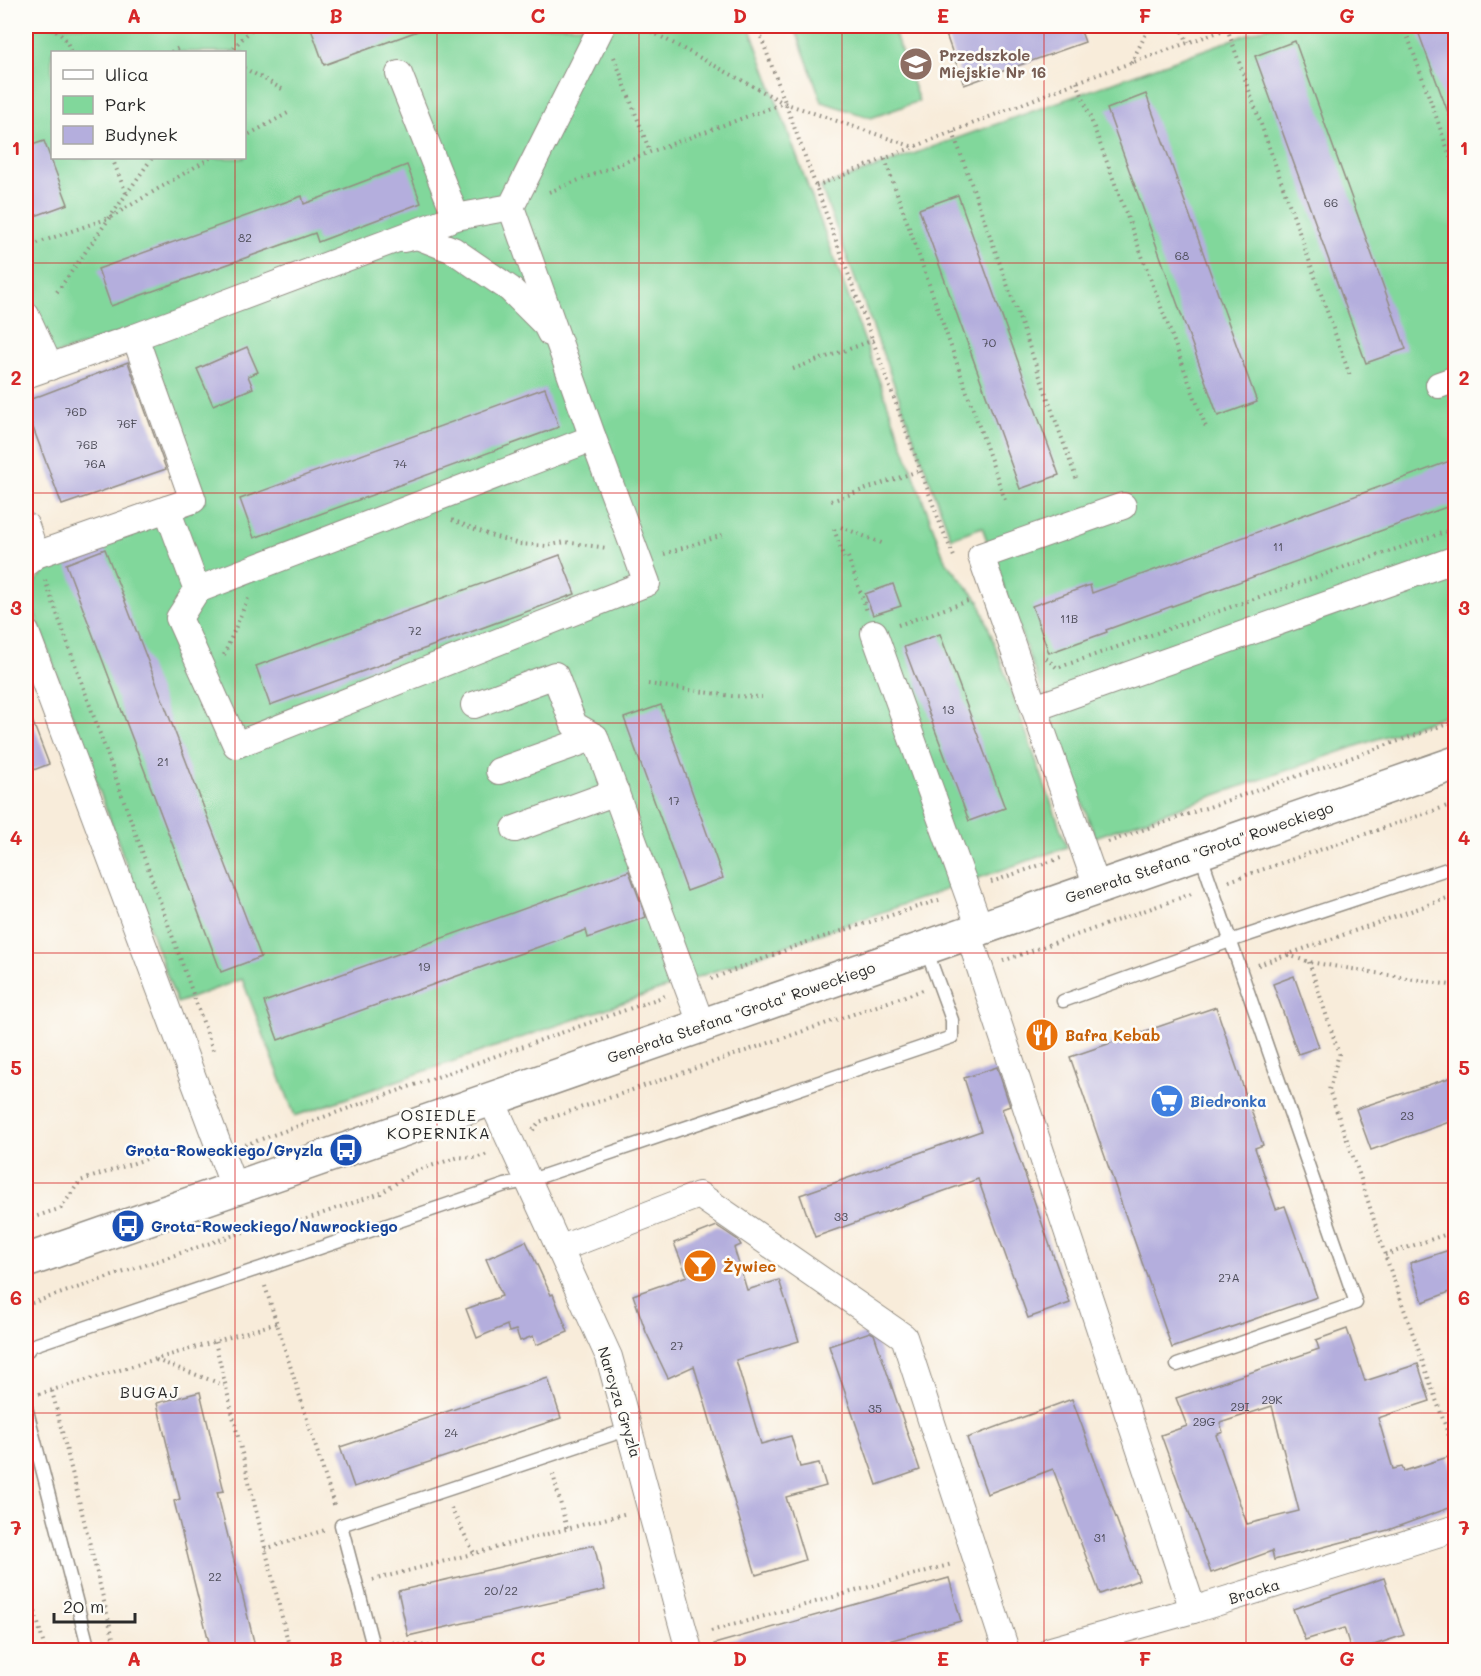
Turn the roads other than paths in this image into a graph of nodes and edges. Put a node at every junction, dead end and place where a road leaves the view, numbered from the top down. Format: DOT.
graph roads {
  1 [pos="603,26"];
  2 [pos="399,74"];
  3 [pos="512,207"];
  4 [pos="456,217"];
  5 [pos="391,242"];
  6 [pos="27,324"];
  7 [pos="135,337"];
  8 [pos="50,367"];
  9 [pos="568,368"];
  10 [pos="26,375"];
  11 [pos="592,438"];
  12 [pos="1123,506"];
  13 [pos="167,509"];
  14 [pos="26,526"];
  15 [pos="31,559"];
  16 [pos="1455,559"];
  17 [pos="197,590"];
  18 [pos="26,632"];
  19 [pos="874,633"];
  20 [pos="474,705"];
  21 [pos="1035,708"];
  22 [pos="595,736"];
  23 [pos="1455,763"];
  24 [pos="499,771"];
  25 [pos="616,792"];
  26 [pos="515,829"];
  27 [pos="1199,851"];
  28 [pos="1455,866"];
  29 [pos="1097,887"];
  30 [pos="974,930"];
  31 [pos="1230,942"];
  32 [pos="926,948"];
  33 [pos="1063,1001"];
  34 [pos="702,1026"];
  35 [pos="491,1099"];
  36 [pos="528,1181"];
  37 [pos="235,1190"];
  38 [pos="559,1249"];
  39 [pos="26,1261"];
  40 [pos="26,1353"];
  41 [pos="1177,1365"];
  42 [pos="26,1407"];
  43 [pos="629,1429"];
  44 [pos="1455,1528"];
  45 [pos="1193,1610"];
  46 [pos="697,1642"];
  47 [pos="373,1645"];
  48 [pos="89,1650"];
  49 [pos="1005,1650"];
  50 [pos="1051,1650"];
  1 -- 3 [label="street"];
  2 -- 4 [label="street"];
  3 -- 4 [label="street"];
  3 -- 9 [label="street"];
  4 -- 5 [label="street"];
  5 -- 7 [label="street"];
  5 -- 9 [label="street"];
  6 -- 8 [label="street"];
  7 -- 8 [label="street"];
  7 -- 13 [label="street"];
  8 -- 10 [label="street"];
  9 -- 11 [label="street"];
  11 -- 17 [label="street"];
  11 -- 17 [label="street"];
  12 -- 21 [label="street"];
  13 -- 15 [label="street"];
  13 -- 17 [label="street"];
  14 -- 15 [label="street"];
  16 -- 21 [label="street"];
  18 -- 37 [label="street"];
  19 -- 30 [label="street"];
  20 -- 22 [label="street"];
  21 -- 29 [label="street"];
  22 -- 24 [label="street"];
  22 -- 25 [label="street"];
  23 -- 27 [label="street, Generała Stefana \"Grota\" Roweckiego"];
  25 -- 26 [label="street"];
  25 -- 34 [label="street"];
  27 -- 29 [label="street, Generała Stefana \"Grota\" Roweckiego"];
  27 -- 31 [label="lane"];
  28 -- 31 [label="lane"];
  29 -- 30 [label="street, Generała Stefana \"Grota\" Roweckiego"];
  30 -- 32 [label="street, Generała Stefana \"Grota\" Roweckiego"];
  30 -- 45 [label="street"];
  31 -- 33 [label="lane"];
  31 -- 41 [label="lane"];
  32 -- 34 [label="street, Generała Stefana \"Grota\" Roweckiego"];
  32 -- 36 [label="lane"];
  34 -- 35 [label="street, Generała Stefana \"Grota\" Roweckiego"];
  35 -- 36 [label="street, Narcyza Gryzla"];
  35 -- 37 [label="street, Generała Stefana \"Grota\" Roweckiego"];
  36 -- 38 [label="street, Narcyza Gryzla"];
  36 -- 40 [label="lane"];
  37 -- 39 [label="street, Generała Stefana \"Grota\" Roweckiego"];
  38 -- 43 [label="street, Narcyza Gryzla"];
  38 -- 49 [label="street"];
  42 -- 48 [label="lane"];
  43 -- 46 [label="street, Narcyza Gryzla"];
  43 -- 47 [label="lane"];
  44 -- 45 [label="street, Bracka"];
  45 -- 50 [label="street, Bracka"];
}
